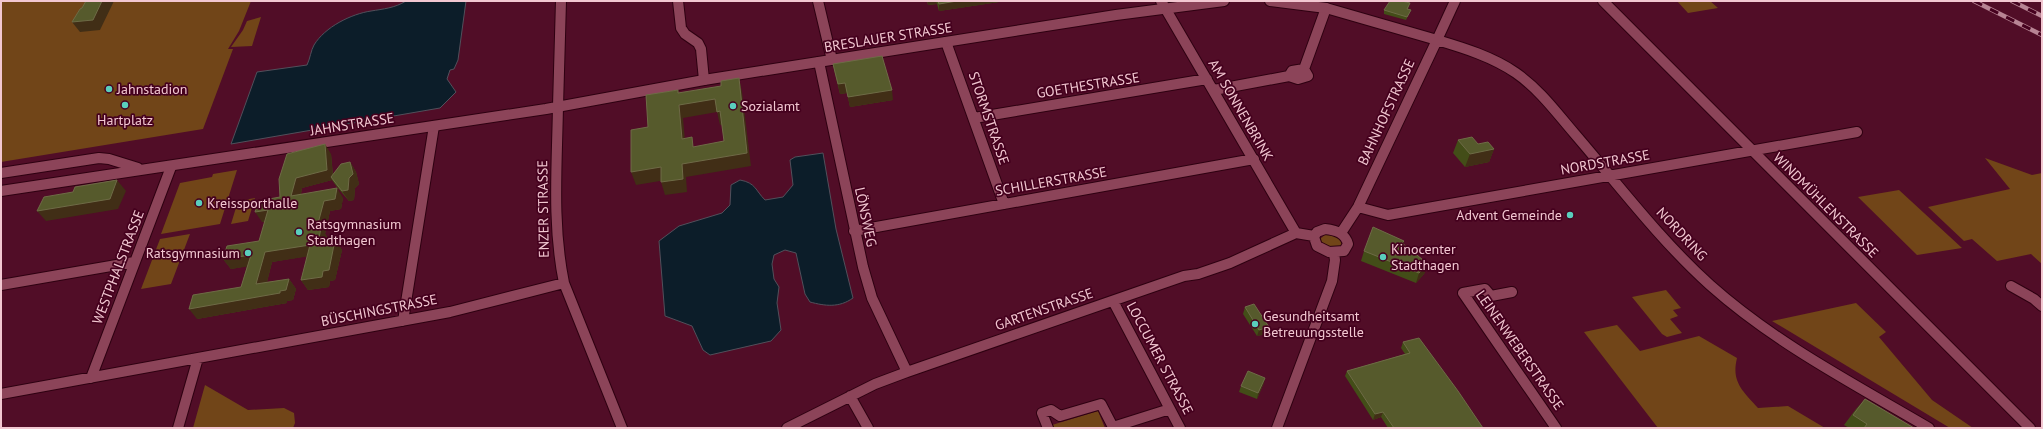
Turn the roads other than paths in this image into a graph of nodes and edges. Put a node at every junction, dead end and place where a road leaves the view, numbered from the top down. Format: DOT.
graph roads {
  1 [pos="560,1"];
  2 [pos="678,1"];
  3 [pos="818,1"];
  4 [pos="1224,1"];
  5 [pos="1270,1"];
  6 [pos="1455,1"];
  7 [pos="1602,1"];
  8 [pos="1163,4"];
  9 [pos="1324,6"];
  10 [pos="1437,40"];
  11 [pos="946,42"];
  12 [pos="832,60"];
  13 [pos="819,62"];
  14 [pos="1207,79"];
  15 [pos="704,80"];
  16 [pos="1214,90"];
  17 [pos="558,106"];
  18 [pos="974,118"];
  19 [pos="434,126"];
  20 [pos="1857,132"];
  21 [pos="1752,150"];
  22 [pos="1254,159"];
  23 [pos="116,161"];
  24 [pos="171,167"];
  25 [pos="150,170"];
  26 [pos="1,173"];
  27 [pos="1609,175"];
  28 [pos="100,176"];
  29 [pos="1,191"];
  30 [pos="1004,204"];
  31 [pos="1358,207"];
  32 [pos="854,231"];
  33 [pos="1296,232"];
  34 [pos="1341,233"];
  35 [pos="1314,236"];
  36 [pos="1334,254"];
  37 [pos="134,262"];
  38 [pos="564,283"];
  39 [pos="1,285"];
  40 [pos="2010,286"];
  41 [pos="1512,292"];
  42 [pos="1113,301"];
  43 [pos="2042,306"];
  44 [pos="403,321"];
  45 [pos="198,358"];
  46 [pos="907,372"];
  47 [pos="91,378"];
  48 [pos="1,394"];
  49 [pos="850,396"];
  50 [pos="1170,409"];
  51 [pos="178,428"];
  52 [pos="622,428"];
  53 [pos="787,428"];
  54 [pos="868,428"];
  55 [pos="1048,428"];
  56 [pos="1180,428"];
  57 [pos="1277,428"];
  58 [pos="1556,428"];
  59 [pos="1929,428"];
  60 [pos="2030,428"];
  1 -- 17 [label="street, ENZER STRASSE"];
  2 -- 15 [label="street"];
  3 -- 12 [label="street"];
  4 -- 8 [label="street, BRESLAUER STRASSE"];
  5 -- 9 [label="street"];
  6 -- 10 [label="street, BAHNHOFSTRASSE"];
  7 -- 21 [label="street, WINDMÜHLENSTRASSE"];
  8 -- 11 [label="street, BRESLAUER STRASSE"];
  8 -- 14 [label="street, AM SONNENBRINK"];
  9 -- 10 [label="street"];
  9 -- 16 [label="street"];
  10 -- 27 [label="street, NORDRING"];
  10 -- 31 [label="street, BAHNHOFSTRASSE"];
  11 -- 12 [label="street, BRESLAUER STRASSE"];
  11 -- 18 [label="street, STORMSTRASSE"];
  12 -- 13 [label="street, BRESLAUER STRASSE"];
  13 -- 15 [label="street, BRESLAUER STRASSE"];
  13 -- 32 [label="street, LÖNSWEG"];
  14 -- 16 [label="street, AM SONNENBRINK"];
  14 -- 18 [label="street, GOETHESTRASSE"];
  15 -- 17 [label="street, BRESLAUER STRASSE"];
  16 -- 22 [label="street, AM SONNENBRINK"];
  17 -- 19 [label="street, JAHNSTRASSE"];
  17 -- 38 [label="street, ENZER STRASSE"];
  18 -- 30 [label="street, STORMSTRASSE"];
  19 -- 24 [label="street, JAHNSTRASSE"];
  19 -- 44 [label="street"];
  20 -- 21 [label="street, NORDSTRASSE"];
  21 -- 27 [label="street, NORDSTRASSE"];
  21 -- 60 [label="street, WINDMÜHLENSTRASSE"];
  22 -- 30 [label="street, SCHILLERSTRASSE"];
  22 -- 33 [label="street, AM SONNENBRINK"];
  23 -- 25 [label="street, JAHNSTRASSE"];
  23 -- 26 [label="street, JAHNSTRASSE"];
  23 -- 28 [label="street"];
  24 -- 25 [label="street, JAHNSTRASSE"];
  24 -- 37 [label="street, WESTPHALSTRASSE"];
  25 -- 28 [label="street, JAHNSTRASSE"];
  27 -- 31 [label="street, NORDSTRASSE"];
  27 -- 59 [label="street, NORDRING"];
  28 -- 29 [label="street, JAHNSTRASSE"];
  30 -- 32 [label="street, SCHILLERSTRASSE"];
  31 -- 34 [label="street, BAHNHOFSTRASSE"];
  32 -- 46 [label="street, LÖNSWEG"];
  33 -- 35 [label="street"];
  33 -- 42 [label="street, GARTENSTRASSE"];
  34 -- 35 [label="street"];
  34 -- 36 [label="street"];
  35 -- 36 [label="street"];
  36 -- 57 [label="street"];
  37 -- 39 [label="street"];
  37 -- 47 [label="street, WESTPHALSTRASSE"];
  38 -- 44 [label="street, BÜSCHINGSTRASSE"];
  38 -- 52 [label="street, ENZER STRASSE"];
  40 -- 43 [label="street"];
  41 -- 58 [label="street, LEINENWEBERSTRASSE"];
  42 -- 46 [label="street, GARTENSTRASSE"];
  42 -- 50 [label="street, LOCCUMER STRASSE"];
  44 -- 45 [label="street, BÜSCHINGSTRASSE"];
  45 -- 47 [label="street, BÜSCHINGSTRASSE"];
  45 -- 51 [label="street"];
  46 -- 49 [label="street, GARTENSTRASSE"];
  47 -- 48 [label="street, BÜSCHINGSTRASSE"];
  49 -- 53 [label="street, GARTENSTRASSE"];
  49 -- 54 [label="street"];
  50 -- 55 [label="street"];
  50 -- 56 [label="street, LOCCUMER STRASSE"];
}
